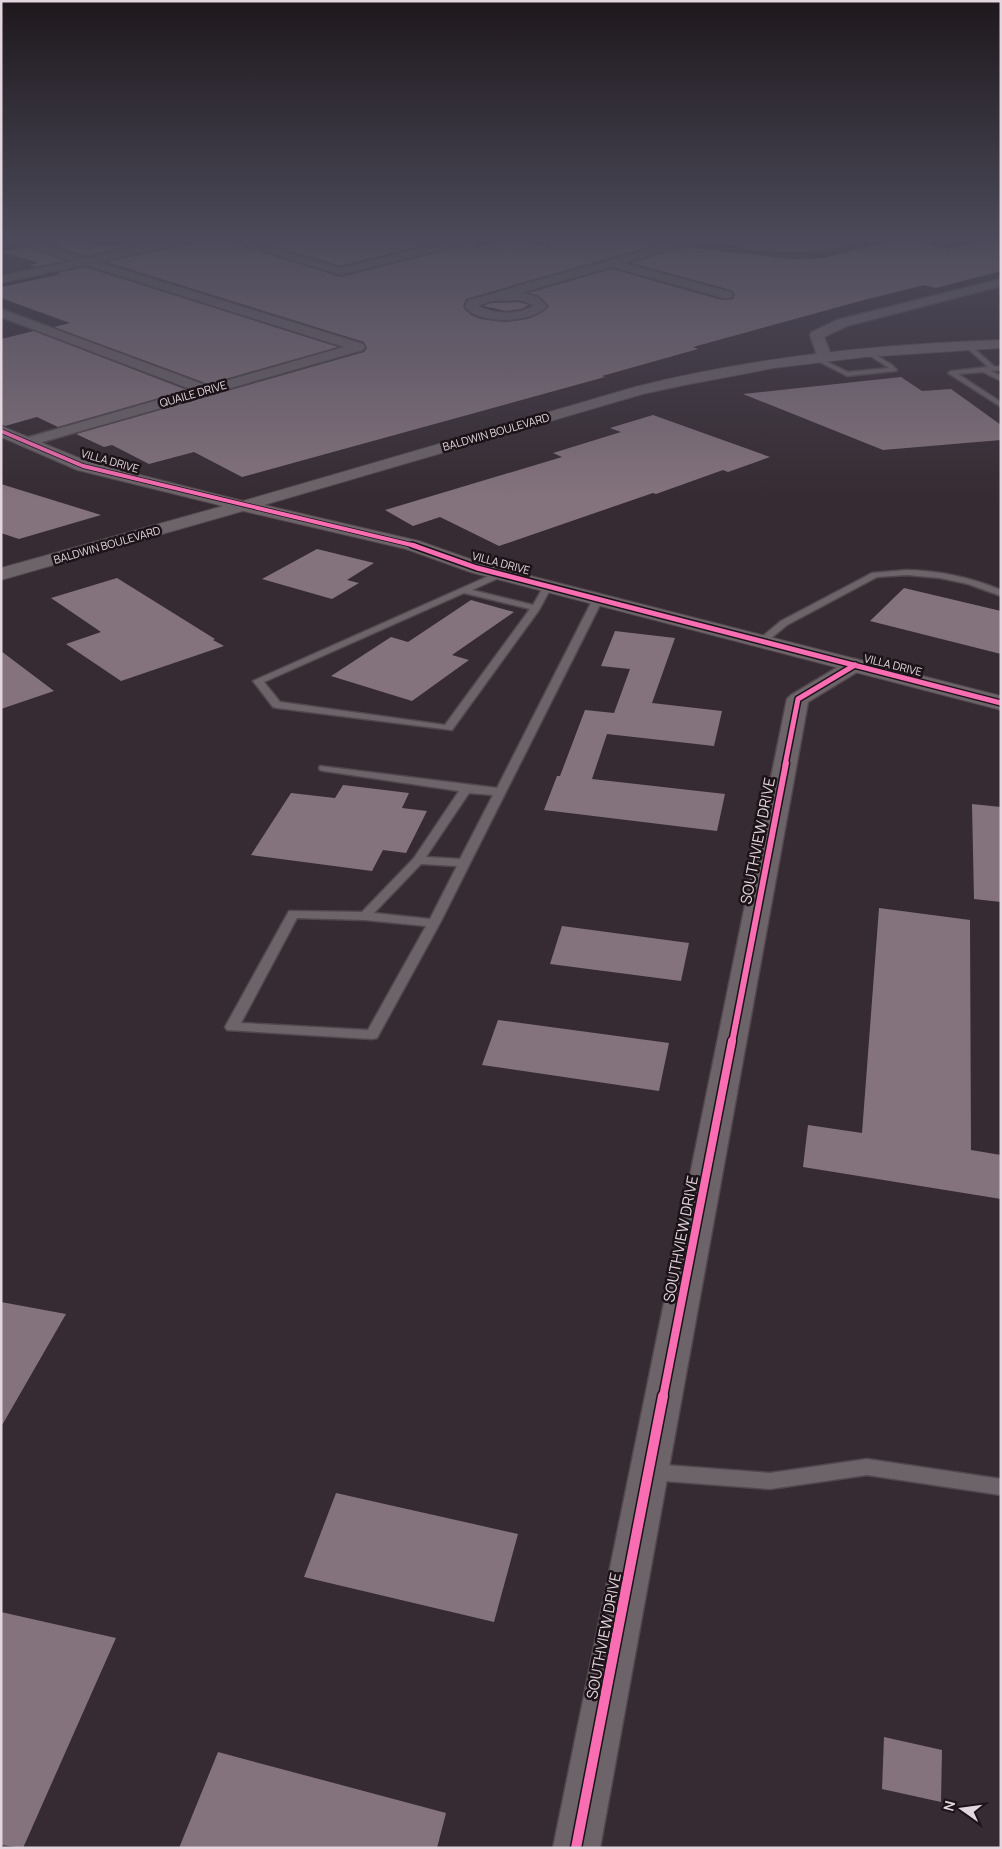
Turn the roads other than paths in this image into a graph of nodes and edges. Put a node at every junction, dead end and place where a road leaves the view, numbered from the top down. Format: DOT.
graph roads {
  1 [pos="36,326"];
  2 [pos="291,326"];
  3 [pos="835,326"];
  4 [pos="1001,344"];
  5 [pos="968,346"];
  6 [pos="868,352"];
  7 [pos="819,356"];
  8 [pos="997,369"];
  9 [pos="985,370"];
  10 [pos="1001,379"];
  11 [pos="206,390"];
  12 [pos="1001,405"];
  13 [pos="2,432"];
  14 [pos="27,442"];
  15 [pos="244,506"];
  16 [pos="1,574"];
  17 [pos="500,574"];
  18 [pos="548,586"];
  19 [pos="463,590"];
  20 [pos="1001,593"];
  21 [pos="598,599"];
  22 [pos="536,608"];
  23 [pos="762,641"];
  24 [pos="855,665"];
  25 [pos="1001,702"];
  26 [pos="324,768"];
  27 [pos="466,789"];
  28 [pos="501,792"];
  29 [pos="418,860"];
  30 [pos="463,863"];
  31 [pos="365,916"];
  32 [pos="434,923"];
  33 [pos="649,1472"];
  34 [pos="1001,1487"];
  35 [pos="576,1848"];
  1 -- 11 [label="street"];
  2 -- 11 [label="street, QUAILE DRIVE"];
  3 -- 7 [label="street"];
  4 -- 5 [label="main road, BALDWIN BOULEVARD"];
  5 -- 6 [label="main road, BALDWIN BOULEVARD"];
  5 -- 8 [label="lane"];
  6 -- 7 [label="main road, BALDWIN BOULEVARD"];
  6 -- 7 [label="lane"];
  7 -- 15 [label="main road, BALDWIN BOULEVARD"];
  8 -- 9 [label="lane"];
  9 -- 10 [label="lane"];
  9 -- 12 [label="lane"];
  11 -- 14 [label="street, QUAILE DRIVE"];
  13 -- 14 [label="main road, VILLA DRIVE"];
  14 -- 15 [label="main road, VILLA DRIVE"];
  15 -- 16 [label="main road, BALDWIN BOULEVARD"];
  15 -- 17 [label="main road, VILLA DRIVE"];
  17 -- 18 [label="main road, VILLA DRIVE"];
  17 -- 19 [label="lane"];
  18 -- 21 [label="main road, VILLA DRIVE"];
  18 -- 22 [label="lane"];
  19 -- 22 [label="lane"];
  19 -- 22 [label="lane"];
  20 -- 23 [label="lane"];
  21 -- 23 [label="main road, VILLA DRIVE"];
  21 -- 28 [label="lane"];
  23 -- 24 [label="main road, VILLA DRIVE"];
  24 -- 25 [label="main road, VILLA DRIVE"];
  24 -- 33 [label="street, SOUTHVIEW DRIVE"];
  26 -- 27 [label="lane"];
  27 -- 28 [label="lane"];
  27 -- 29 [label="lane"];
  28 -- 30 [label="lane"];
  29 -- 30 [label="lane"];
  29 -- 31 [label="lane"];
  30 -- 32 [label="lane"];
  31 -- 32 [label="lane"];
  31 -- 32 [label="lane"];
  33 -- 34 [label="lane"];
  33 -- 35 [label="street, SOUTHVIEW DRIVE"];
}
